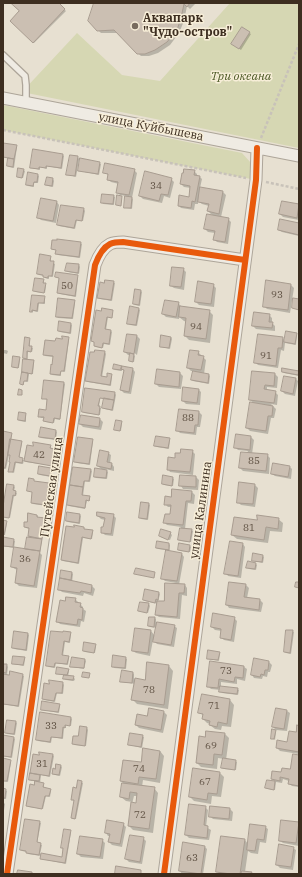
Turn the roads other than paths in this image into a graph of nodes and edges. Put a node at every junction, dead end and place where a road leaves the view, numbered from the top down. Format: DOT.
graph roads {
  1 [pos="3,55"];
  2 [pos="3,98"];
  3 [pos="26,102"];
  4 [pos="257,148"];
  5 [pos="299,156"];
  6 [pos="245,260"];
  7 [pos="7,874"];
  8 [pos="164,874"];
  1 -- 3 [label="lane"];
  2 -- 3 [label="street, улица Куйбышева"];
  3 -- 4 [label="street, улица Куйбышева"];
  4 -- 5 [label="street, улица Куйбышева"];
  4 -- 6 [label="street, улица Калинина"];
  6 -- 7 [label="street, Путейская улица"];
  6 -- 8 [label="street, улица Калинина"];
}
